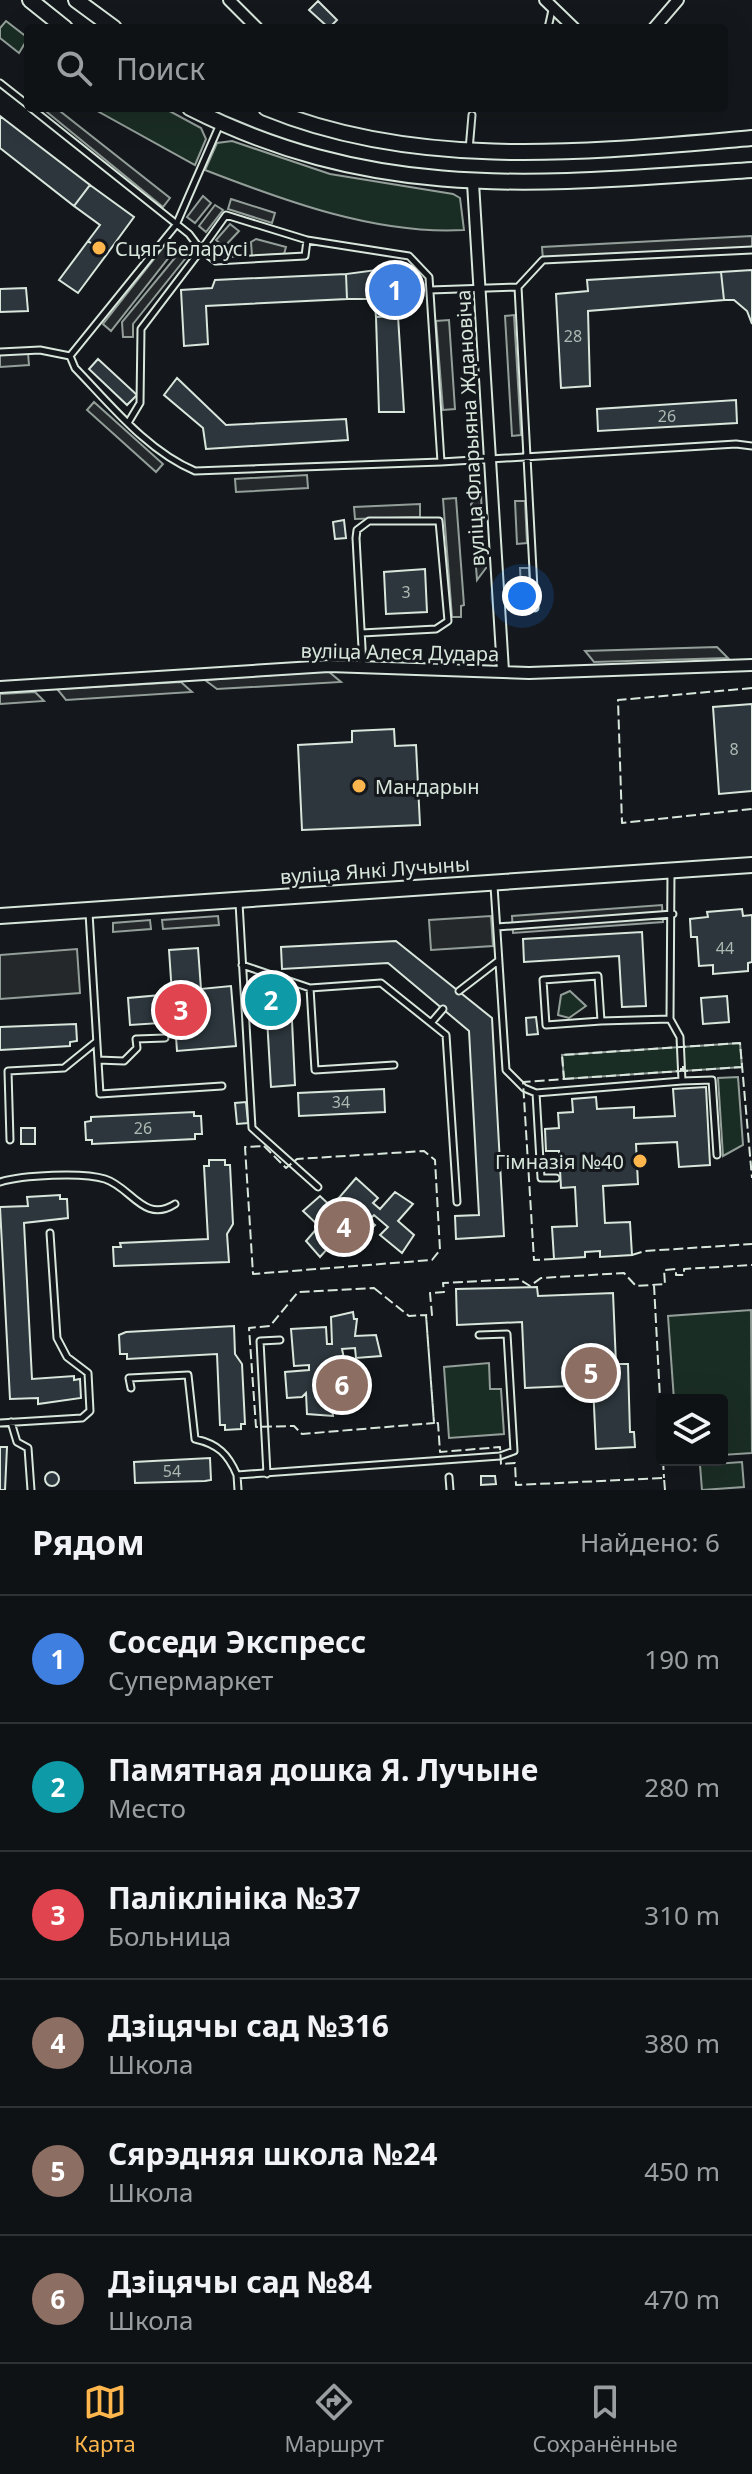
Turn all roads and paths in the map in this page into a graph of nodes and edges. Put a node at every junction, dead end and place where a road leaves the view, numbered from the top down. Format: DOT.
graph roads {
  1 [pos="30,0"];
  2 [pos="76,0"];
  3 [pos="229,0"];
  4 [pos="678,0"];
  5 [pos="549,4"];
  6 [pos="60,24"];
  7 [pos="109,24"];
  8 [pos="253,24"];
  9 [pos="548,24"];
  10 [pos="570,24"];
  11 [pos="657,24"];
  12 [pos="0,83"];
  13 [pos="24,102"];
  14 [pos="36,112"];
  15 [pos="198,112"];
  16 [pos="278,112"];
  17 [pos="472,115"];
  18 [pos="220,123"];
  19 [pos="752,138"];
  20 [pos="469,151"];
  21 [pos="752,170"];
  22 [pos="473,183"];
  23 [pos="176,225"];
  24 [pos="307,240"];
  25 [pos="201,250"];
  26 [pos="752,250"];
  27 [pos="518,287"];
  28 [pos="479,289"];
  29 [pos="430,290"];
  30 [pos="0,352"];
  31 [pos="70,356"];
  32 [pos="128,423"];
  33 [pos="752,446"];
  34 [pos="527,457"];
  35 [pos="490,458"];
  36 [pos="441,462"];
  37 [pos="535,608"];
  38 [pos="362,633"];
  39 [pos="752,665"];
  40 [pos="363,667"];
  41 [pos="503,671"];
  42 [pos="0,687"];
  43 [pos="752,865"];
  44 [pos="670,870"];
  45 [pos="494,882"];
  46 [pos="238,899"];
  47 [pos="89,909"];
  48 [pos="673,914"];
  49 [pos="0,916"];
  50 [pos="497,927"];
  51 [pos="499,960"];
  52 [pos="242,965"];
  53 [pos="310,988"];
  54 [pos="459,991"];
  55 [pos="443,1009"];
  56 [pos="670,1019"];
  57 [pos="601,1021"];
  58 [pos="431,1023"];
  59 [pos="165,1038"];
  60 [pos="97,1042"];
  61 [pos="98,1060"];
  62 [pos="394,1065"];
  63 [pos="682,1081"];
  64 [pos="222,1086"];
  65 [pos="536,1093"];
  66 [pos="10,1140"];
  67 [pos="717,1155"];
  68 [pos="556,1178"];
  69 [pos="0,1182"];
  70 [pos="318,1187"];
  71 [pos="457,1202"];
  72 [pos="175,1204"];
  73 [pos="50,1233"];
  74 [pos="479,1335"];
  75 [pos="280,1340"];
  76 [pos="131,1388"];
  77 [pos="11,1422"];
  78 [pos="0,1423"];
  79 [pos="267,1474"];
  80 [pos="237,1475"];
  81 [pos="449,1477"];
  82 [pos="31,1490"];
  83 [pos="238,1490"];
  84 [pos="450,1490"];
  1 -- 6 [label="main road"];
  2 -- 7 [label="main road"];
  3 -- 8 [label="street"];
  4 -- 11 [label="street"];
  5 -- 9 [label="lane"];
  5 -- 10 [label="street"];
  12 -- 13 [label="lane"];
  14 -- 23 [label="lane"];
  15 -- 18 [label="main road"];
  16 -- 20 [label="main road"];
  17 -- 20 [label="lane"];
  18 -- 22 [label="main road"];
  18 -- 23 [label="lane"];
  19 -- 20 [label="main road"];
  21 -- 22 [label="main road"];
  22 -- 28 [label="street, вуліца Фларыяна Ждановіча"];
  23 -- 25 [label="lane"];
  23 -- 31 [label="lane"];
  24 -- 25 [label="lane"];
  24 -- 25 [label="lane"];
  24 -- 29 [label="lane"];
  25 -- 32 [label="lane"];
  26 -- 27 [label="lane"];
  27 -- 28 [label="lane"];
  27 -- 34 [label="lane"];
  28 -- 29 [label="lane"];
  28 -- 35 [label="street, вуліца Фларыяна Ждановіча"];
  29 -- 36 [label="lane"];
  30 -- 31 [label="lane"];
  31 -- 32 [label="lane"];
  32 -- 36 [label="lane"];
  33 -- 34 [label="lane"];
  34 -- 35 [label="lane"];
  34 -- 37 [label="lane"];
  35 -- 36 [label="lane"];
  35 -- 41 [label="street, вуліца Фларыяна Ждановіча"];
  38 -- 38 [label="lane"];
  38 -- 40 [label="lane"];
  39 -- 41 [label="street, вуліца Алеся Дудара"];
  40 -- 41 [label="street, вуліца Алеся Дудара"];
  40 -- 42 [label="street, вуліца Алеся Дудара"];
  43 -- 44 [label="main road, вуліца Янкі Лучыны"];
  44 -- 45 [label="main road, вуліца Янкі Лучыны"];
  44 -- 48 [label="lane"];
  45 -- 46 [label="main road, вуліца Янкі Лучыны"];
  45 -- 50 [label="lane"];
  46 -- 47 [label="main road, вуліца Янкі Лучыны"];
  46 -- 52 [label="lane"];
  47 -- 49 [label="main road, вуліца Янкі Лучыны"];
  47 -- 60 [label="lane"];
  48 -- 50 [label="lane"];
  48 -- 56 [label="lane"];
  50 -- 51 [label="lane"];
  51 -- 54 [label="lane"];
  51 -- 65 [label="lane"];
  52 -- 53 [label="lane"];
  52 -- 70 [label="lane"];
  53 -- 58 [label="lane"];
  53 -- 62 [label="lane"];
  55 -- 58 [label="lane"];
  56 -- 57 [label="lane"];
  56 -- 63 [label="lane"];
  57 -- 57 [label="lane"];
  58 -- 71 [label="lane"];
  59 -- 61 [label="lane"];
  60 -- 61 [label="lane"];
  60 -- 66 [label="lane"];
  61 -- 64 [label="lane"];
  63 -- 65 [label="lane"];
  63 -- 67 [label="lane"];
  65 -- 68 [label="lane"];
  69 -- 72 [label="lane"];
  73 -- 77 [label="lane"];
  74 -- 79 [label="lane"];
  75 -- 79 [label="lane"];
  76 -- 80 [label="lane"];
  77 -- 78 [label="lane"];
  77 -- 82 [label="lane"];
  79 -- 80 [label="lane"];
  80 -- 83 [label="lane"];
  81 -- 84 [label="lane"];
}
